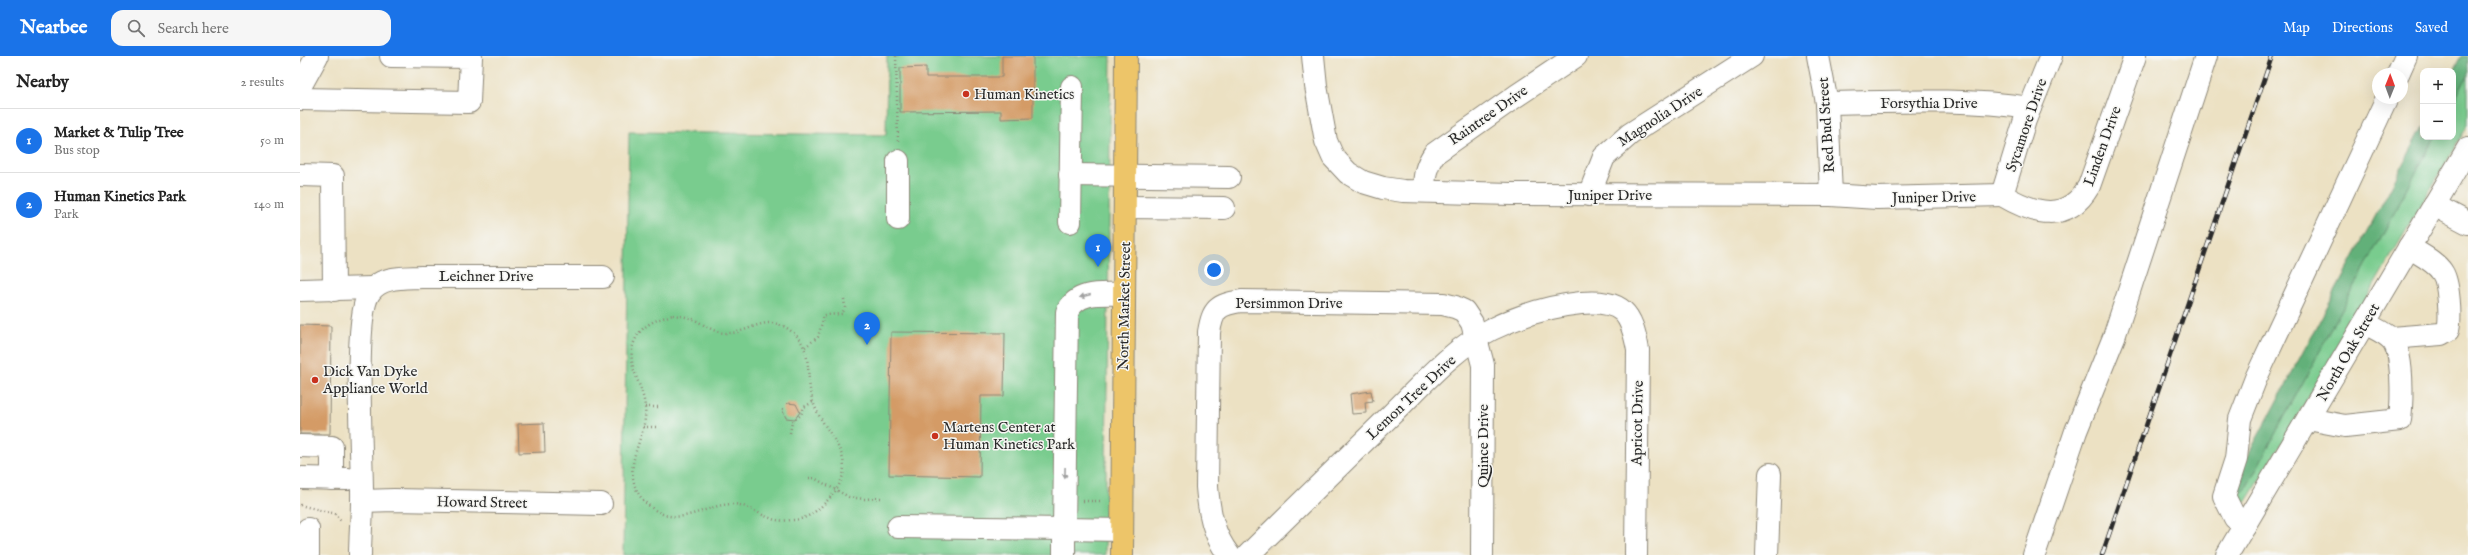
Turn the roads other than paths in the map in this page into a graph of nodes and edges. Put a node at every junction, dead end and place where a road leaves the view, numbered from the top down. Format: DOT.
graph roads {
  1 [pos="317,56"];
  2 [pos="391,56"];
  3 [pos="1126,56"];
  4 [pos="1313,56"];
  5 [pos="1576,56"];
  6 [pos="1752,56"];
  7 [pos="1818,56"];
  8 [pos="2051,56"];
  9 [pos="2135,56"];
  10 [pos="2206,56"];
  11 [pos="2406,56"];
  12 [pos="453,57"];
  13 [pos="2401,68"];
  14 [pos="300,87"];
  15 [pos="1072,87"];
  16 [pos="300,99"];
  17 [pos="1827,103"];
  18 [pos="2384,104"];
  19 [pos="2030,108"];
  20 [pos="2468,148"];
  21 [pos="898,161"];
  22 [pos="300,175"];
  23 [pos="1070,175"];
  24 [pos="1125,175"];
  25 [pos="1229,177"];
  26 [pos="1424,190"];
  27 [pos="1589,195"];
  28 [pos="1831,195"];
  29 [pos="2002,195"];
  30 [pos="2434,205"];
  31 [pos="1125,207"];
  32 [pos="1224,208"];
  33 [pos="898,219"];
  34 [pos="1070,222"];
  35 [pos="2468,223"];
  36 [pos="2409,247"];
  37 [pos="603,277"];
  38 [pos="372,288"];
  39 [pos="300,290"];
  40 [pos="334,290"];
  41 [pos="1124,294"];
  42 [pos="1609,303"];
  43 [pos="2365,323"];
  44 [pos="1477,338"];
  45 [pos="2391,338"];
  46 [pos="2308,419"];
  47 [pos="300,446"];
  48 [pos="1770,474"];
  49 [pos="300,478"];
  50 [pos="332,479"];
  51 [pos="362,480"];
  52 [pos="362,501"];
  53 [pos="601,504"];
  54 [pos="2245,525"];
  55 [pos="898,526"];
  56 [pos="308,529"];
  57 [pos="1064,529"];
  58 [pos="1122,530"];
  59 [pos="308,555"];
  60 [pos="360,555"];
  61 [pos="1064,555"];
  62 [pos="1122,555"];
  63 [pos="1229,555"];
  64 [pos="1248,555"];
  65 [pos="1482,555"];
  66 [pos="1636,555"];
  67 [pos="1767,555"];
  68 [pos="2034,555"];
  69 [pos="2227,555"];
  1 -- 14 [label="street"];
  2 -- 12 [label="street"];
  3 -- 24 [label="main road, North Market Street"];
  4 -- 26 [label="street, Juniper Drive"];
  5 -- 26 [label="street, Raintree Drive"];
  6 -- 27 [label="street, Magnolia Drive"];
  7 -- 17 [label="street, Red Bud Street"];
  8 -- 19 [label="street, Sycamore Drive"];
  9 -- 29 [label="street, Linden Drive"];
  10 -- 68 [label="street"];
  11 -- 13 [label="street"];
  12 -- 16 [label="street"];
  15 -- 23 [label="street"];
  17 -- 19 [label="street, Forsythia Drive"];
  17 -- 28 [label="street, Red Bud Street"];
  18 -- 54 [label="street"];
  19 -- 29 [label="street, Sycamore Drive"];
  20 -- 30 [label="street, North Oak Street"];
  21 -- 33 [label="street"];
  22 -- 40 [label="street"];
  23 -- 24 [label="street"];
  23 -- 34 [label="street"];
  24 -- 25 [label="street"];
  24 -- 31 [label="main road, North Market Street"];
  26 -- 27 [label="street, Juniper Drive"];
  27 -- 28 [label="street, Juniper Drive"];
  28 -- 29 [label="street, Juniper Drive"];
  30 -- 35 [label="street"];
  30 -- 36 [label="street, North Oak Street"];
  31 -- 32 [label="street"];
  31 -- 41 [label="main road, North Market Street"];
  36 -- 43 [label="street, North Oak Street"];
  36 -- 45 [label="street"];
  37 -- 38 [label="street, Leichner Drive"];
  38 -- 40 [label="street"];
  38 -- 51 [label="street"];
  39 -- 40 [label="street"];
  41 -- 57 [label="street, one-way"];
  41 -- 58 [label="main road, North Market Street"];
  42 -- 44 [label="street, Lemon Tree Drive"];
  42 -- 66 [label="street, Apricot Drive"];
  43 -- 45 [label="street"];
  43 -- 46 [label="street, North Oak Street"];
  44 -- 63 [label="street, Persimmon Drive"];
  44 -- 64 [label="street, Lemon Tree Drive"];
  44 -- 65 [label="street, Quince Drive"];
  45 -- 46 [label="street"];
  46 -- 54 [label="street, North Oak Street"];
  47 -- 50 [label="street"];
  48 -- 67 [label="street"];
  49 -- 50 [label="street"];
  50 -- 51 [label="street"];
  51 -- 52 [label="street"];
  52 -- 53 [label="street, Howard Street"];
  52 -- 60 [label="street"];
  54 -- 69 [label="street, North Oak Street"];
  55 -- 57 [label="street"];
  56 -- 59 [label="street"];
  57 -- 58 [label="street"];
  57 -- 61 [label="street"];
  58 -- 62 [label="main road, North Market Street"];
}
